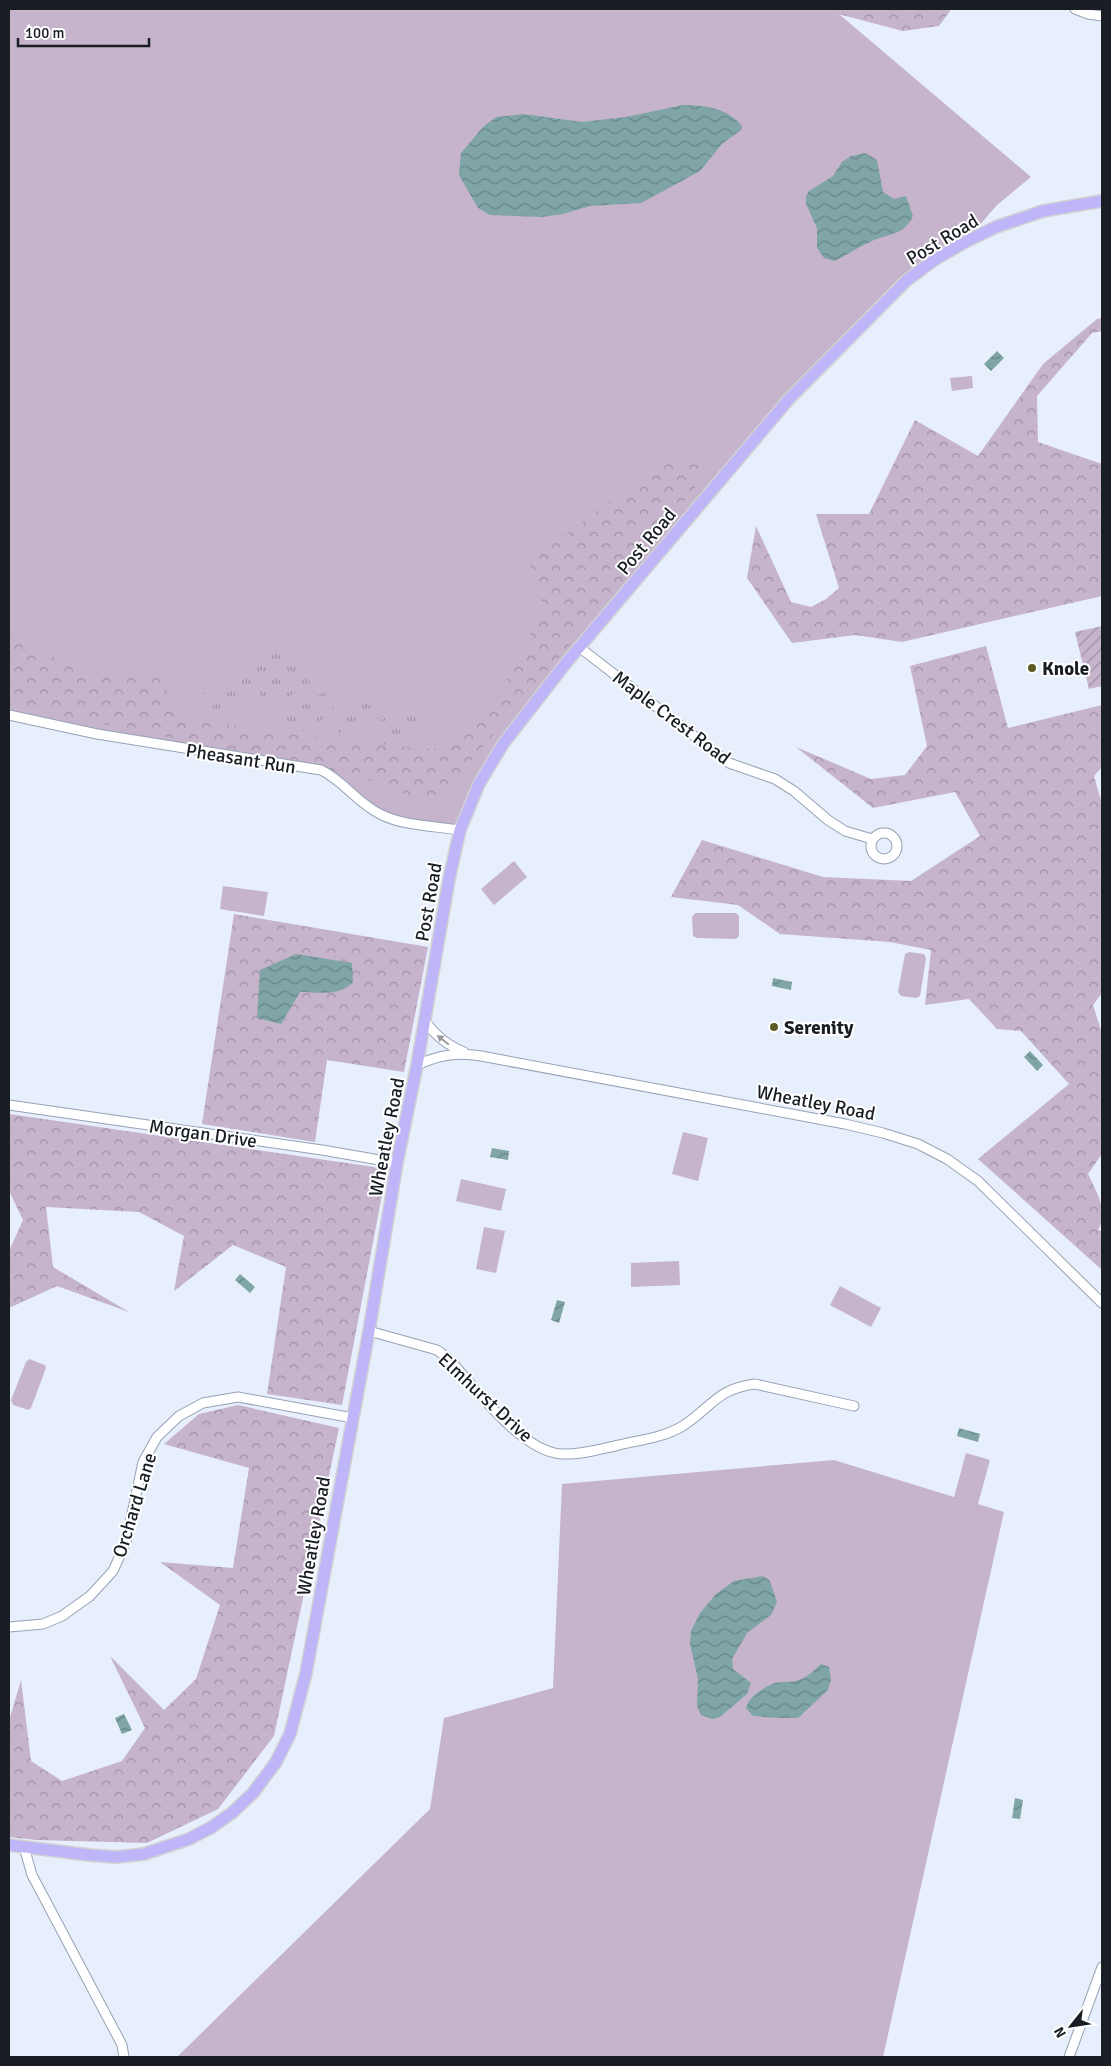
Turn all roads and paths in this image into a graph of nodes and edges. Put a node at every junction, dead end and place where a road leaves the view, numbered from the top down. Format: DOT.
graph roads {
  1 [pos="1075,9"];
  2 [pos="1102,16"];
  3 [pos="1102,201"];
  4 [pos="579,647"];
  5 [pos="9,715"];
  6 [pos="460,830"];
  7 [pos="872,839"];
  8 [pos="425,1021"];
  9 [pos="466,1053"];
  10 [pos="417,1065"];
  11 [pos="9,1105"];
  12 [pos="397,1163"];
  13 [pos="1102,1303"];
  14 [pos="369,1331"];
  15 [pos="854,1406"];
  16 [pos="353,1418"];
  17 [pos="9,1627"];
  18 [pos="9,1845"];
  19 [pos="24,1847"];
  20 [pos="1102,1967"];
  21 [pos="124,2057"];
  22 [pos="1069,2057"];
  1 -- 2 [label="street"];
  3 -- 4 [label="main road, Post Road"];
  4 -- 6 [label="main road, Post Road"];
  4 -- 7 [label="street, Maple Crest Road"];
  5 -- 6 [label="street, Pheasant Run"];
  6 -- 8 [label="main road, Post Road"];
  9 -- 8 [label="street, Wheatley Road, one-way"];
  8 -- 10 [label="main road, Post Road"];
  9 -- 10 [label="street, Wheatley Road"];
  9 -- 13 [label="street, Wheatley Road"];
  10 -- 12 [label="main road, Wheatley Road"];
  11 -- 12 [label="street, Morgan Drive"];
  12 -- 14 [label="main road, Wheatley Road"];
  14 -- 15 [label="street, Elmhurst Drive"];
  14 -- 16 [label="main road, Wheatley Road"];
  16 -- 17 [label="street, Orchard Lane"];
  16 -- 19 [label="main road, Wheatley Road"];
  18 -- 19 [label="main road, Wheatley Road"];
  19 -- 21 [label="street"];
  20 -- 22 [label="street"];
}
